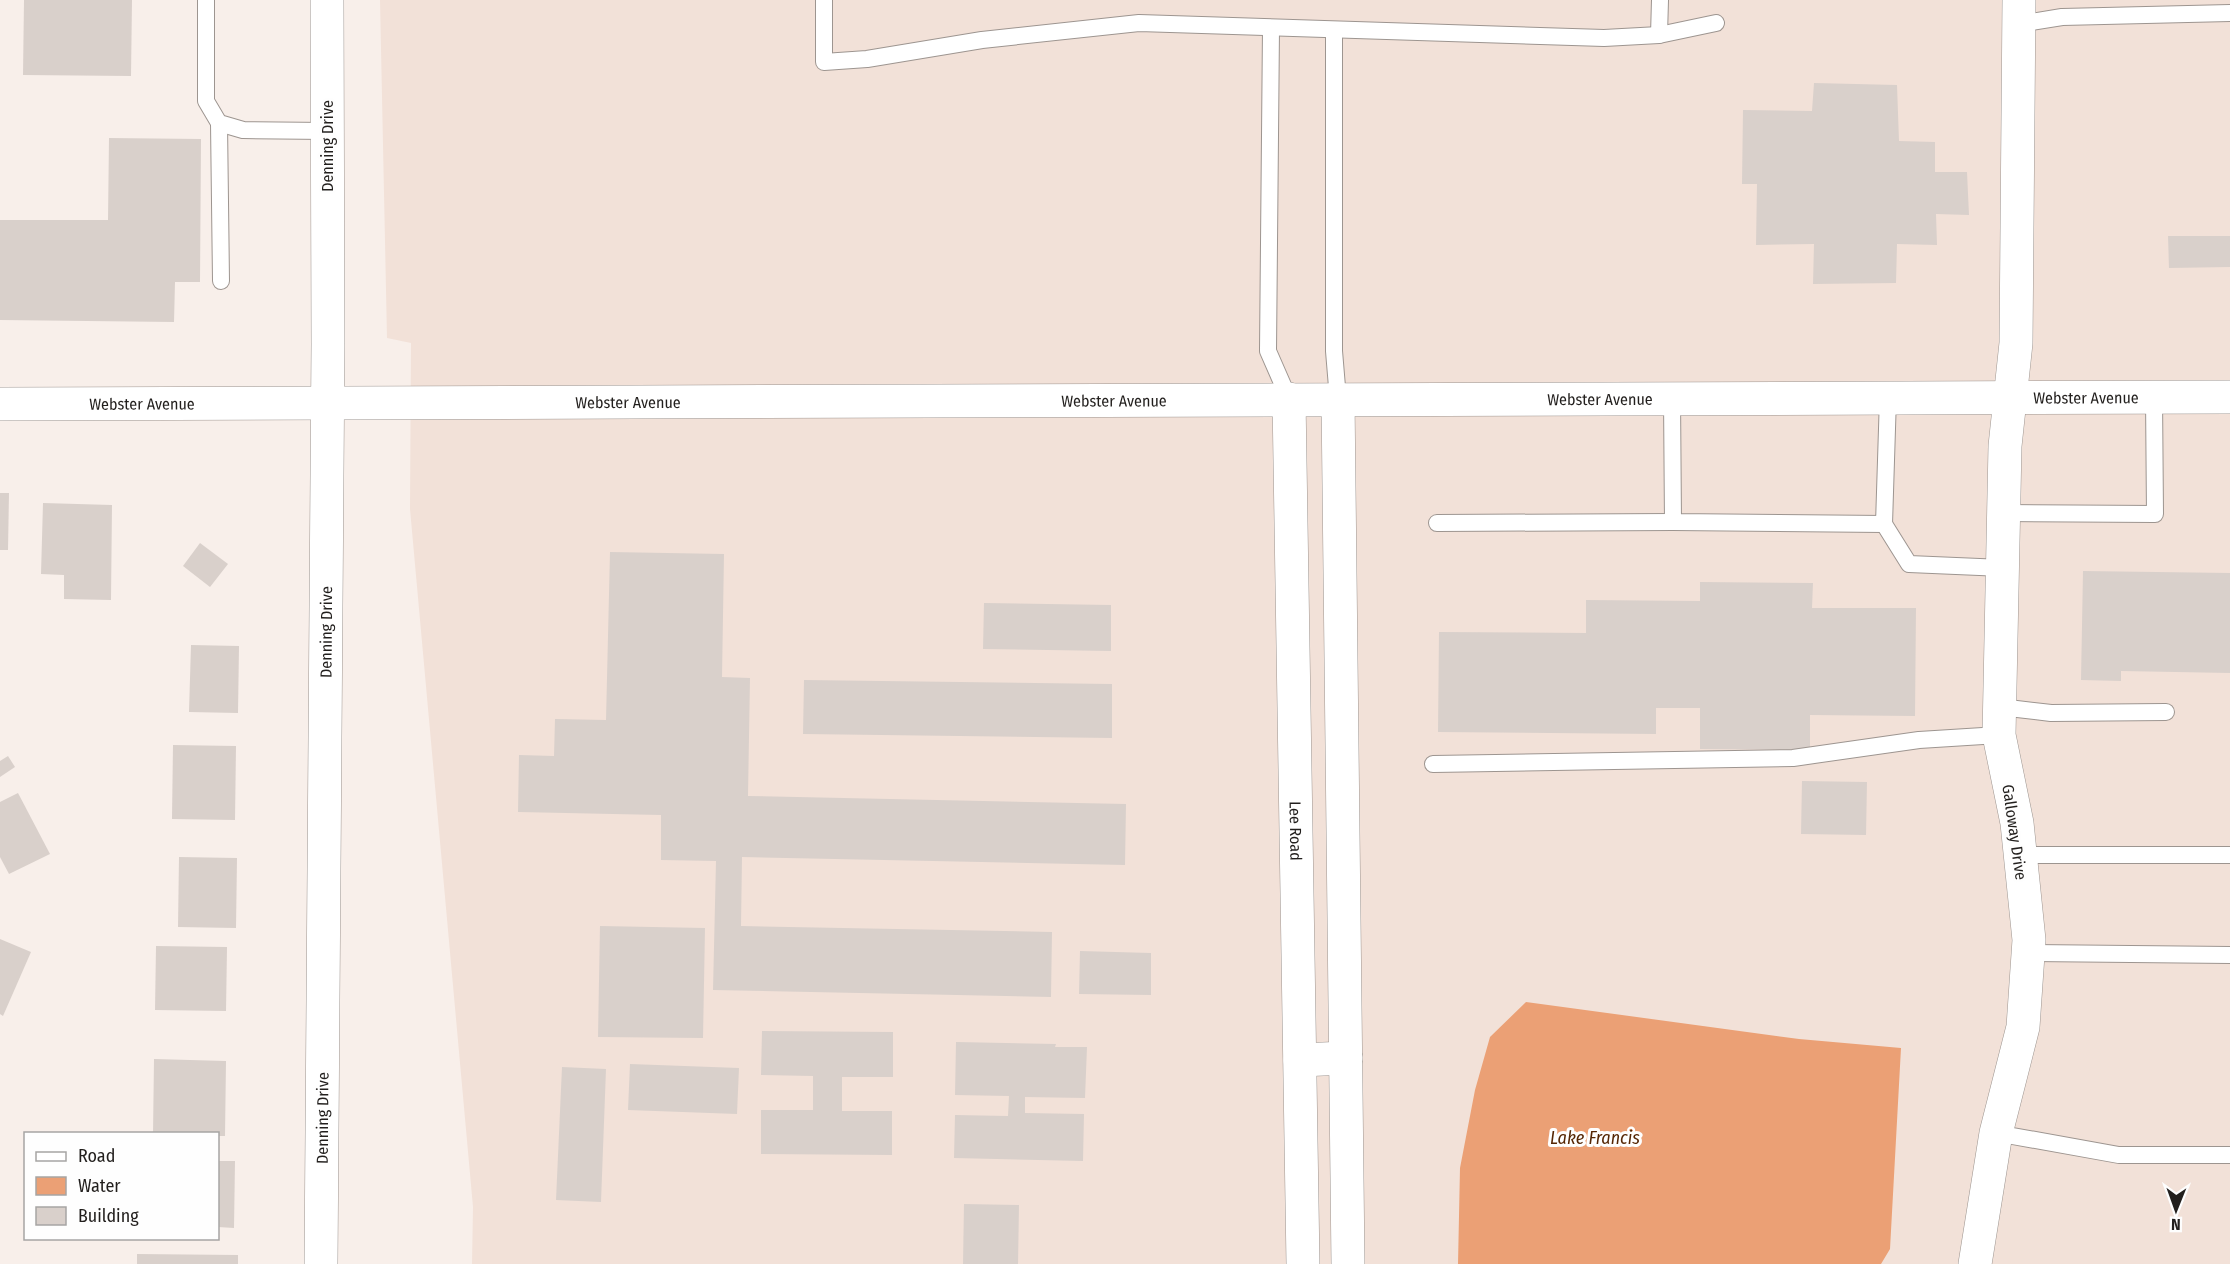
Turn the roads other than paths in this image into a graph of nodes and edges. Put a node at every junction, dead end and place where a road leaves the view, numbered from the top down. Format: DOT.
graph roads {
  1 [pos="206,0"];
  2 [pos="327,0"];
  3 [pos="824,0"];
  4 [pos="1660,0"];
  5 [pos="2019,12"];
  6 [pos="2230,13"];
  7 [pos="1716,23"];
  8 [pos="1271,28"];
  9 [pos="1334,30"];
  10 [pos="1659,35"];
  11 [pos="219,123"];
  12 [pos="327,131"];
  13 [pos="221,281"];
  14 [pos="2011,396"];
  15 [pos="1888,397"];
  16 [pos="2154,397"];
  17 [pos="2230,397"];
  18 [pos="1672,398"];
  19 [pos="1289,399"];
  20 [pos="1338,399"];
  21 [pos="327,403"];
  22 [pos="0,404"];
  23 [pos="2004,513"];
  24 [pos="1673,522"];
  25 [pos="1437,523"];
  26 [pos="1884,524"];
  27 [pos="2003,568"];
  28 [pos="2166,712"];
  29 [pos="2000,721"];
  30 [pos="1433,764"];
  31 [pos="2020,855"];
  32 [pos="2230,855"];
  33 [pos="2028,952"];
  34 [pos="2230,955"];
  35 [pos="1346,1058"];
  36 [pos="1300,1060"];
  37 [pos="1996,1133"];
  38 [pos="2230,1155"];
  39 [pos="321,1264"];
  40 [pos="1303,1264"];
  41 [pos="1348,1264"];
  42 [pos="1975,1264"];
  1 -- 11 [label="lane"];
  2 -- 12 [label="street, Denning Drive"];
  3 -- 8 [label="lane"];
  4 -- 10 [label="lane"];
  5 -- 6 [label="lane"];
  5 -- 14 [label="street, Galloway Drive"];
  7 -- 10 [label="lane"];
  8 -- 9 [label="lane"];
  8 -- 19 [label="lane"];
  9 -- 10 [label="lane"];
  9 -- 20 [label="lane"];
  11 -- 12 [label="lane"];
  11 -- 13 [label="lane"];
  12 -- 21 [label="street, Denning Drive"];
  14 -- 15 [label="street, Webster Avenue"];
  14 -- 16 [label="street, Webster Avenue"];
  14 -- 23 [label="street, Galloway Drive"];
  15 -- 18 [label="street, Webster Avenue"];
  15 -- 26 [label="lane"];
  16 -- 17 [label="street, Webster Avenue"];
  16 -- 23 [label="lane"];
  18 -- 20 [label="street, Webster Avenue"];
  18 -- 24 [label="lane"];
  19 -- 20 [label="street, Webster Avenue"];
  19 -- 21 [label="street, Webster Avenue"];
  19 -- 36 [label="street, Lee Road"];
  20 -- 35 [label="street"];
  21 -- 22 [label="street, Webster Avenue"];
  21 -- 39 [label="street, Denning Drive"];
  23 -- 27 [label="street, Galloway Drive"];
  24 -- 25 [label="lane"];
  24 -- 26 [label="lane"];
  26 -- 27 [label="lane"];
  27 -- 29 [label="street, Galloway Drive"];
  28 -- 29 [label="lane"];
  29 -- 30 [label="lane"];
  29 -- 31 [label="street, Galloway Drive"];
  31 -- 32 [label="lane"];
  31 -- 33 [label="street, Galloway Drive"];
  33 -- 34 [label="lane"];
  33 -- 37 [label="street, Galloway Drive"];
  35 -- 36 [label="street"];
  35 -- 41 [label="street"];
  36 -- 40 [label="street, Lee Road"];
  37 -- 38 [label="lane"];
  37 -- 42 [label="street, Galloway Drive"];
}
